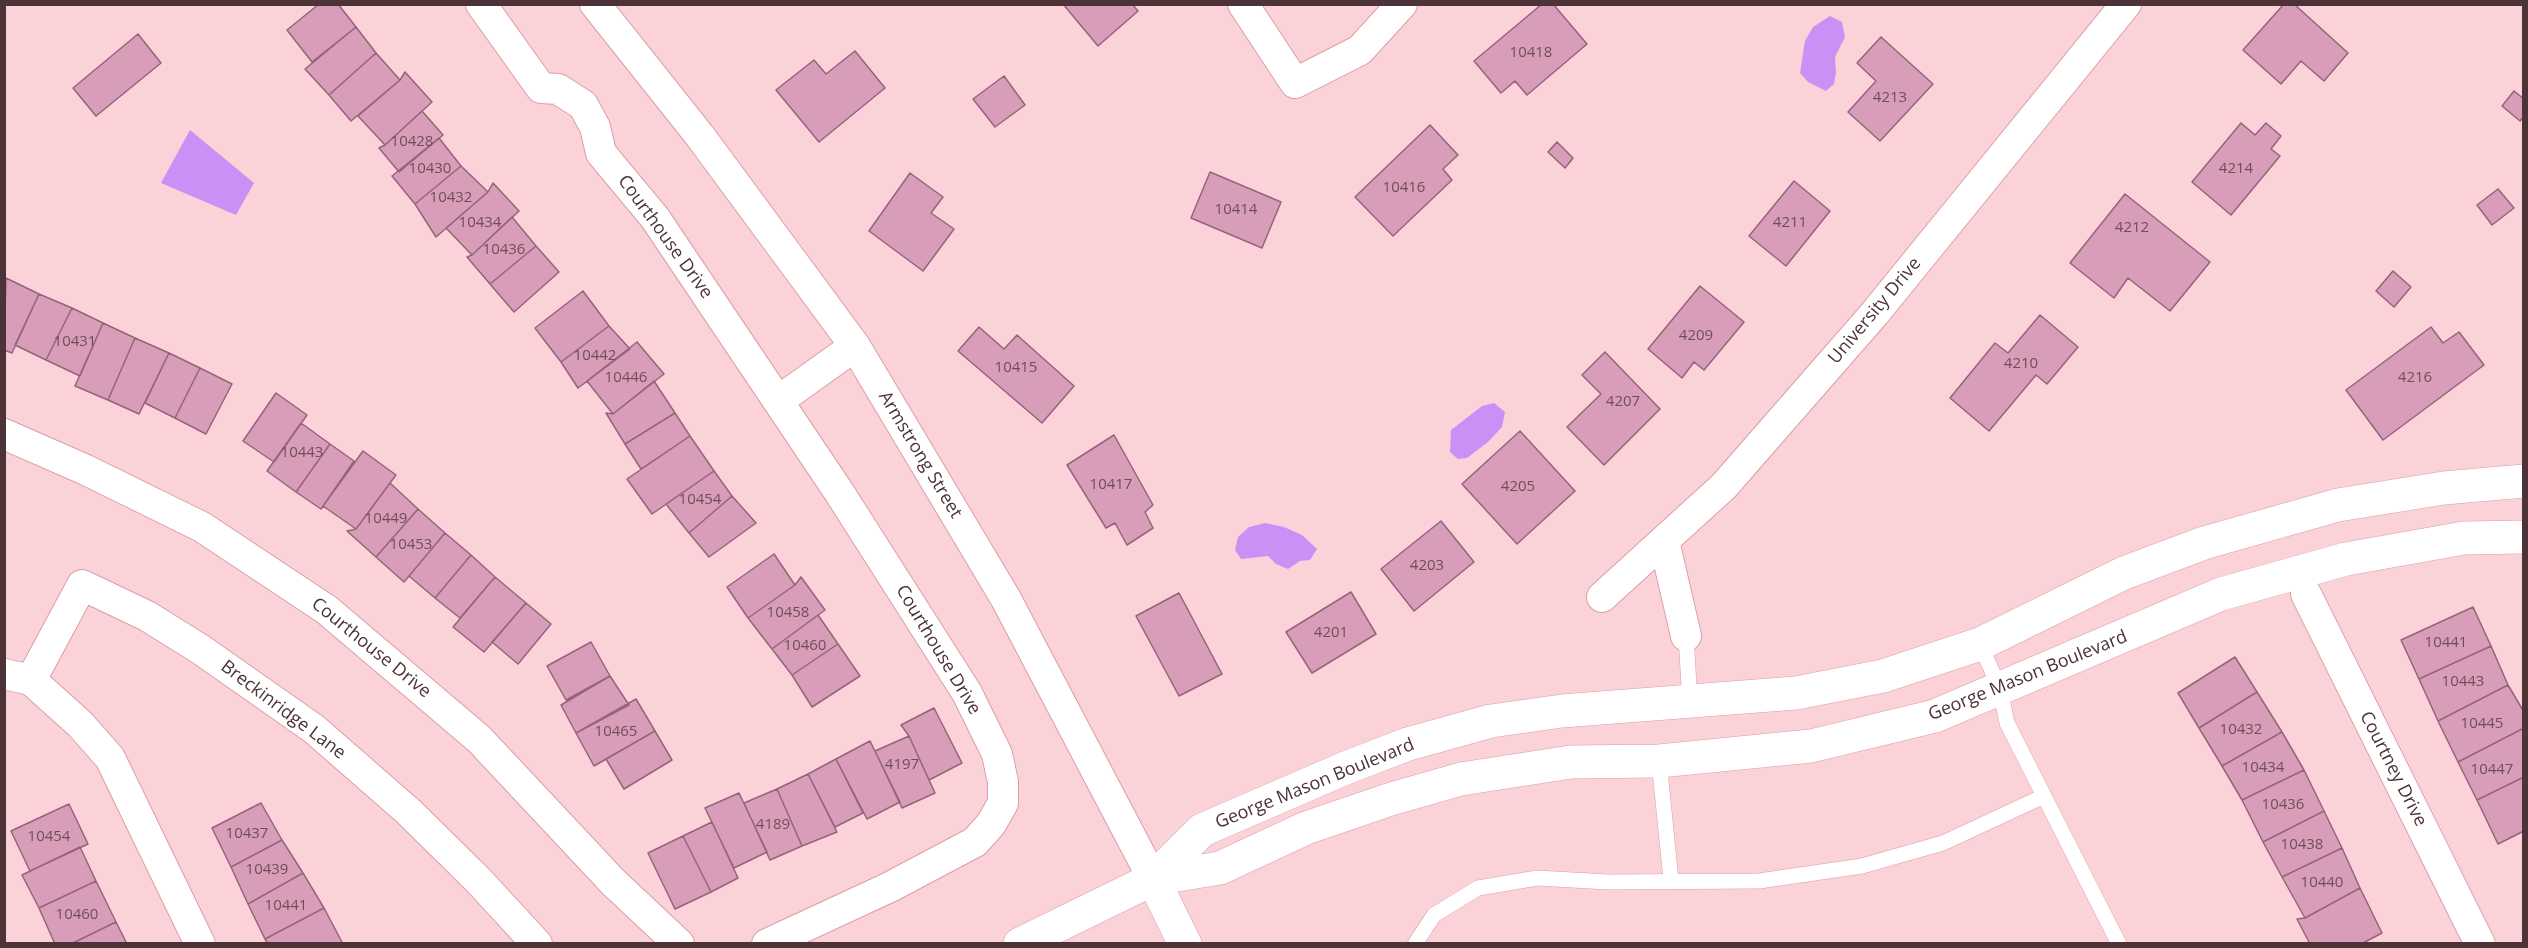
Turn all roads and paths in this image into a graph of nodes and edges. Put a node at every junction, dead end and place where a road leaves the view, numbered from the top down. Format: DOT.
graph roads {
  1 [pos="481,4"];
  2 [pos="595,4"];
  3 [pos="1243,4"];
  4 [pos="1402,4"];
  5 [pos="2126,4"];
  6 [pos="855,346"];
  7 [pos="778,401"];
  8 [pos="4,434"];
  9 [pos="2523,480"];
  10 [pos="2523,537"];
  11 [pos="1664,541"];
  12 [pos="2301,583"];
  13 [pos="1602,597"];
  14 [pos="1686,636"];
  15 [pos="1980,644"];
  16 [pos="18,677"];
  17 [pos="2000,689"];
  18 [pos="1690,702"];
  19 [pos="1659,762"];
  20 [pos="2044,796"];
  21 [pos="1153,879"];
  22 [pos="1671,880"];
  23 [pos="811,934"];
  24 [pos="200,944"];
  25 [pos="537,944"];
  26 [pos="678,944"];
  27 [pos="767,944"];
  28 [pos="1020,944"];
  29 [pos="1185,944"];
  30 [pos="1415,944"];
  31 [pos="2119,944"];
  32 [pos="2480,944"];
  1 -- 7 [label="street, Courthouse Drive"];
  2 -- 6 [label="street, Armstrong Street"];
  3 -- 4 [label="street"];
  5 -- 11 [label="street, University Drive"];
  6 -- 7 [label="street"];
  6 -- 21 [label="street, Armstrong Street"];
  7 -- 23 [label="street, Courthouse Drive"];
  8 -- 26 [label="street, Courthouse Drive"];
  9 -- 15 [label="street, George Mason Boulevard"];
  10 -- 12 [label="street, George Mason Boulevard"];
  11 -- 13 [label="street, University Drive"];
  11 -- 14 [label="street"];
  12 -- 17 [label="street, George Mason Boulevard"];
  12 -- 32 [label="street, Courtney Drive"];
  14 -- 18 [label="lane"];
  15 -- 17 [label="lane"];
  15 -- 18 [label="street, George Mason Boulevard"];
  16 -- 24 [label="street, Breckinridge Lane"];
  16 -- 25 [label="street, Breckinridge Lane"];
  17 -- 19 [label="street, George Mason Boulevard"];
  17 -- 20 [label="lane"];
  18 -- 21 [label="street, George Mason Boulevard"];
  19 -- 21 [label="street, George Mason Boulevard"];
  19 -- 22 [label="lane"];
  20 -- 22 [label="lane"];
  20 -- 31 [label="lane"];
  21 -- 28 [label="street"];
  21 -- 29 [label="street, Armstrong Street"];
  22 -- 30 [label="lane"];
  23 -- 27 [label="street, Courthouse Drive"];
}
